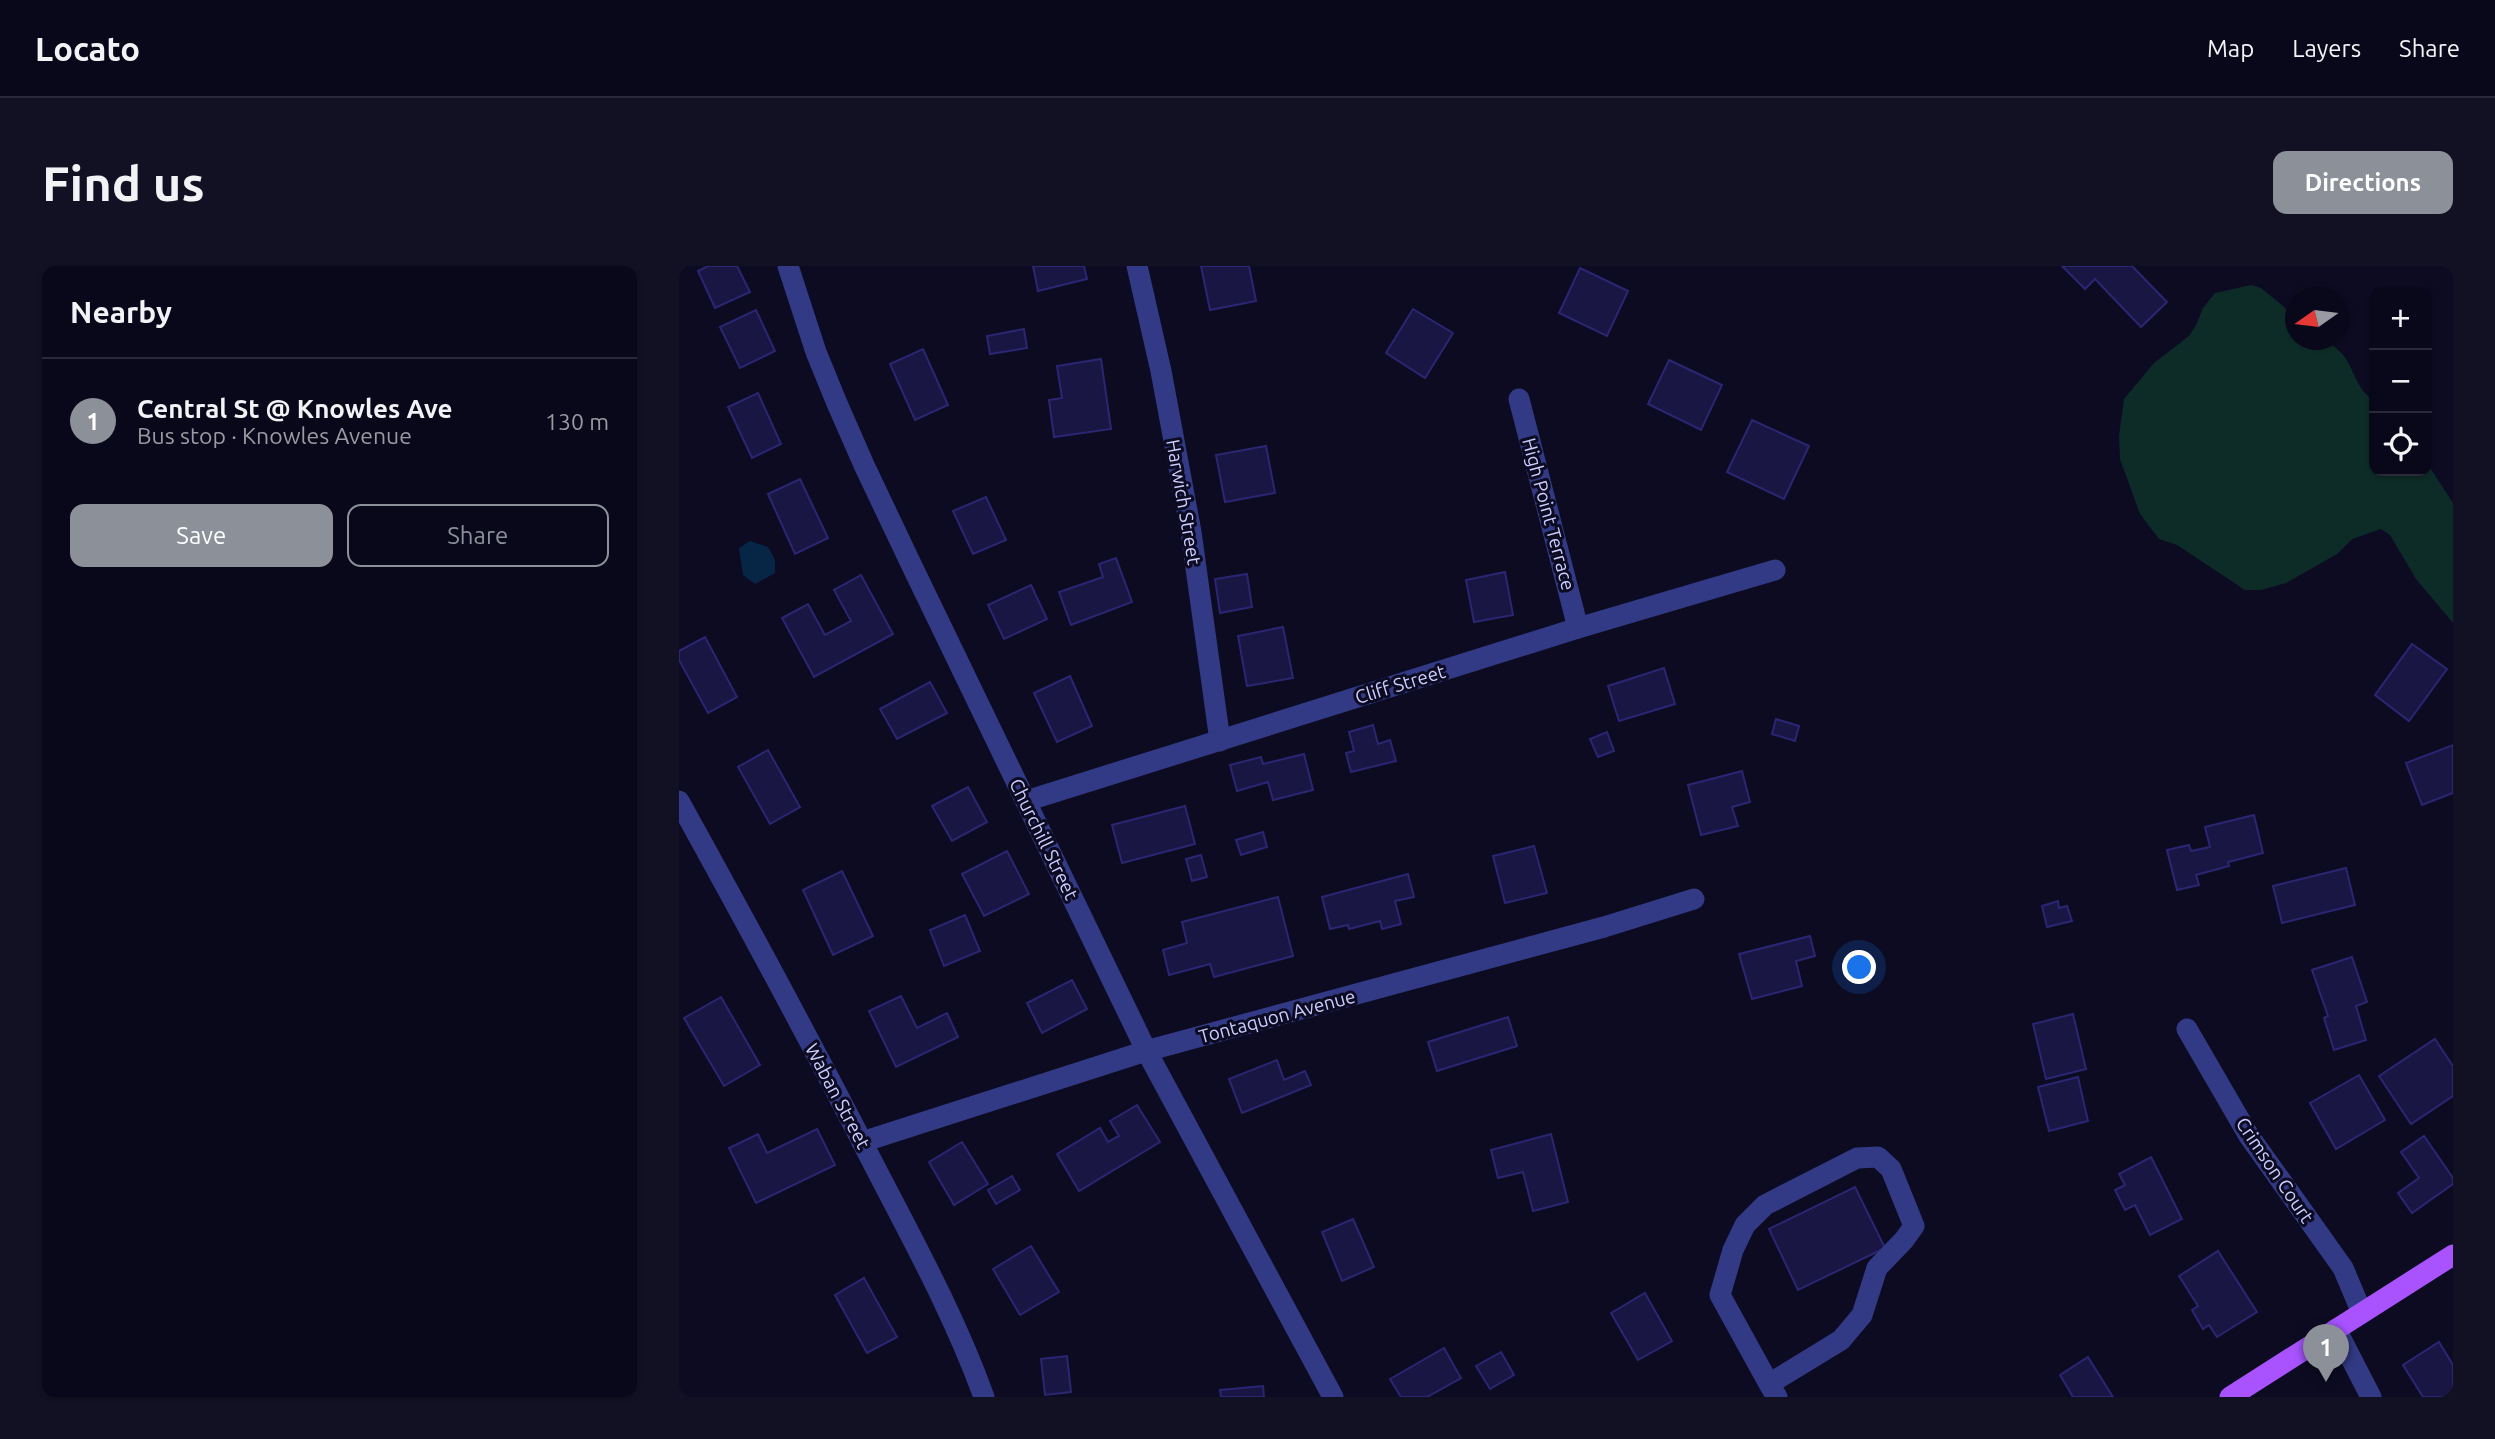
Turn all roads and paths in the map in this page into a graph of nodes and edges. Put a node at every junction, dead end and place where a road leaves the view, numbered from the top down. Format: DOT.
graph roads {
  1 [pos="788,266"];
  2 [pos="1137,266"];
  3 [pos="1519,399"];
  4 [pos="1775,570"];
  5 [pos="1578,628"];
  6 [pos="1220,741"];
  7 [pos="679,801"];
  8 [pos="1026,801"];
  9 [pos="1694,899"];
  10 [pos="2186,1029"];
  11 [pos="1146,1051"];
  12 [pos="862,1142"];
  13 [pos="2453,1255"];
  14 [pos="2362,1313"];
  15 [pos="2336,1329"];
  16 [pos="1773,1391"];
  17 [pos="983,1397"];
  18 [pos="1333,1397"];
  19 [pos="2230,1397"];
  20 [pos="2371,1397"];
  1 -- 8 [label="street, Churchill Street"];
  2 -- 6 [label="street, Harwich Street"];
  3 -- 5 [label="street, High Point Terrace"];
  4 -- 5 [label="street, Cliff Street"];
  5 -- 6 [label="street, Cliff Street"];
  6 -- 8 [label="street, Cliff Street"];
  7 -- 12 [label="street, Waban Street"];
  8 -- 11 [label="street, Churchill Street"];
  9 -- 11 [label="street, Tontaquon Avenue"];
  10 -- 14 [label="street, Crimson Court"];
  11 -- 12 [label="street, Tontaquon Avenue"];
  11 -- 18 [label="street, Churchill Street"];
  12 -- 17 [label="street, Waban Street"];
  13 -- 14 [label="main road"];
  14 -- 15 [label="main road"];
  15 -- 19 [label="main road"];
  15 -- 20 [label="street"];
  16 -- 16 [label="street"];
}
